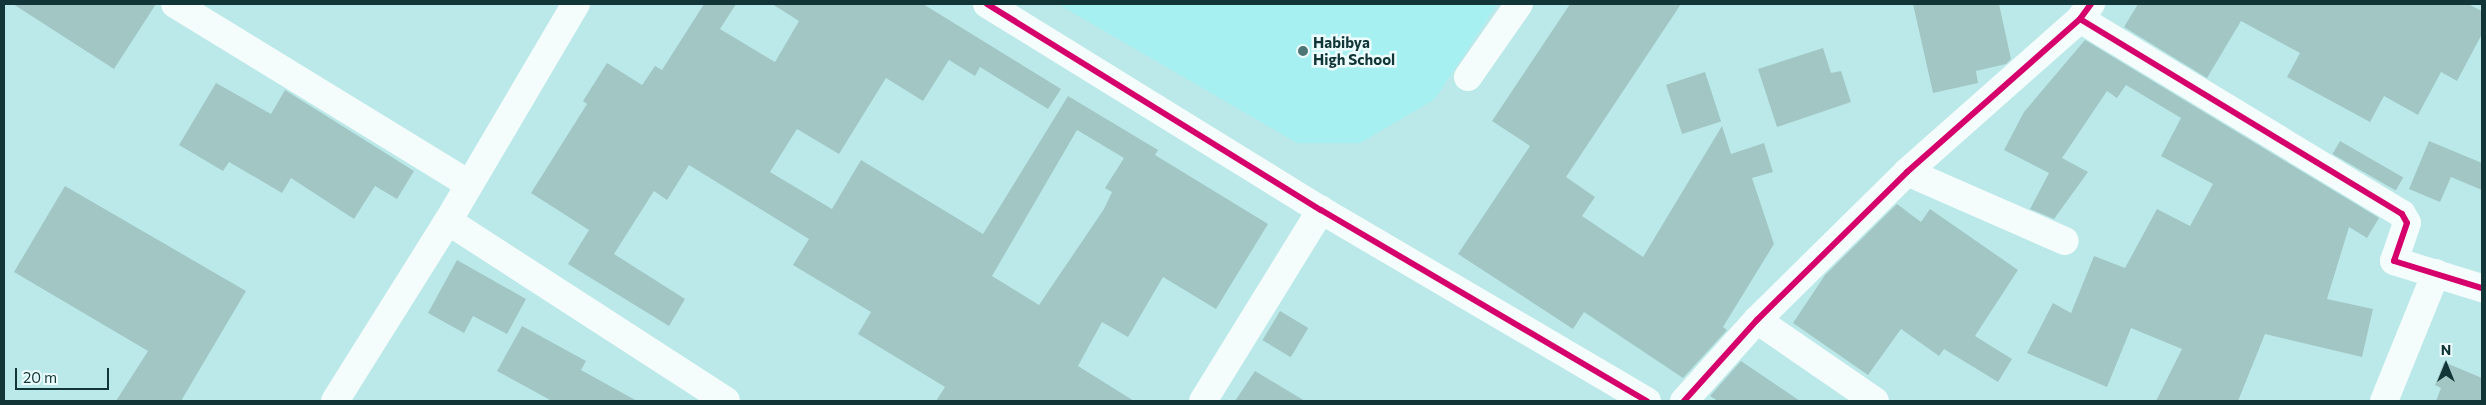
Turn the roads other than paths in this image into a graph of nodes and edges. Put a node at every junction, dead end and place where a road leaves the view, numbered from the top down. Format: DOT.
graph roads {
  1 [pos="175,4"];
  2 [pos="576,4"];
  3 [pos="987,4"];
  4 [pos="1519,4"];
  5 [pos="2086,12"];
  6 [pos="1468,77"];
  7 [pos="1907,172"];
  8 [pos="469,184"];
  9 [pos="1321,210"];
  10 [pos="448,221"];
  11 [pos="2066,240"];
  12 [pos="2436,274"];
  13 [pos="2482,288"];
  14 [pos="1757,320"];
  15 [pos="335,401"];
  16 [pos="726,401"];
  17 [pos="1202,401"];
  18 [pos="1647,401"];
  19 [pos="1684,401"];
  20 [pos="1876,401"];
  21 [pos="2384,401"];
  1 -- 8 [label="street"];
  2 -- 8 [label="street"];
  3 -- 9 [label="street"];
  4 -- 6 [label="street"];
  5 -- 7 [label="street"];
  5 -- 12 [label="street"];
  7 -- 11 [label="street"];
  7 -- 14 [label="street"];
  8 -- 10 [label="street"];
  9 -- 17 [label="street"];
  9 -- 18 [label="street"];
  10 -- 15 [label="street"];
  10 -- 16 [label="street"];
  12 -- 13 [label="street"];
  12 -- 21 [label="street"];
  14 -- 19 [label="street"];
  14 -- 20 [label="street"];
}
